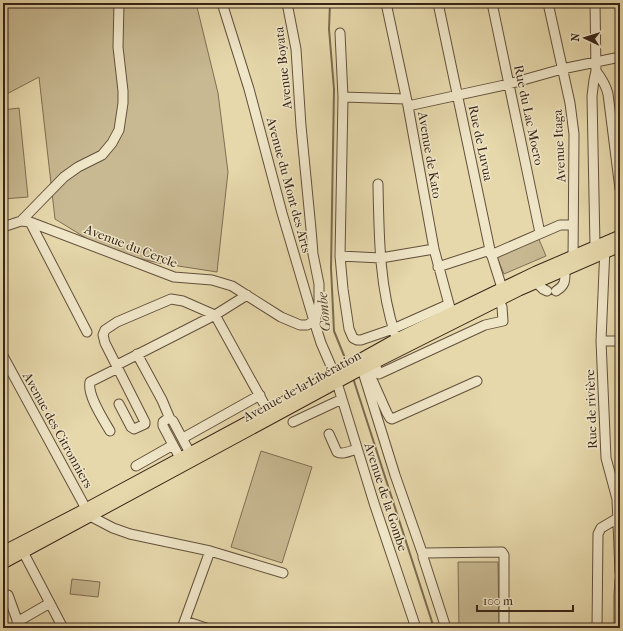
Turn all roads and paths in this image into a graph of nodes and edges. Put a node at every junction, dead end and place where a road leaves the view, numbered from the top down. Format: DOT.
graph roads {
  1 [pos="119,3"];
  2 [pos="222,3"];
  3 [pos="287,3"];
  4 [pos="386,3"];
  5 [pos="438,3"];
  6 [pos="492,3"];
  7 [pos="548,3"];
  8 [pos="595,3"];
  9 [pos="340,33"];
  10 [pos="620,57"];
  11 [pos="596,62"];
  12 [pos="562,69"];
  13 [pos="596,71"];
  14 [pos="509,84"];
  15 [pos="457,95"];
  16 [pos="343,97"];
  17 [pos="407,103"];
  18 [pos="378,184"];
  19 [pos="620,189"];
  20 [pos="25,221"];
  21 [pos="573,225"];
  22 [pos="3,227"];
  23 [pos="540,233"];
  24 [pos="620,236"];
  25 [pos="620,246"];
  26 [pos="602,247"];
  27 [pos="434,249"];
  28 [pos="490,252"];
  29 [pos="340,256"];
  30 [pos="381,258"];
  31 [pos="570,263"];
  32 [pos="438,266"];
  33 [pos="536,282"];
  34 [pos="502,288"];
  35 [pos="247,295"];
  36 [pos="499,300"];
  37 [pos="450,308"];
  38 [pos="215,315"];
  39 [pos="314,321"];
  40 [pos="87,332"];
  41 [pos="395,334"];
  42 [pos="601,341"];
  43 [pos="620,341"];
  44 [pos="137,354"];
  45 [pos="3,356"];
  46 [pos="363,366"];
  47 [pos="118,367"];
  48 [pos="339,376"];
  49 [pos="477,381"];
  50 [pos="260,396"];
  51 [pos="342,398"];
  52 [pos="119,404"];
  53 [pos="268,411"];
  54 [pos="170,419"];
  55 [pos="293,422"];
  56 [pos="110,431"];
  57 [pos="329,434"];
  58 [pos="183,438"];
  59 [pos="173,445"];
  60 [pos="357,449"];
  61 [pos="190,453"];
  62 [pos="180,458"];
  63 [pos="136,466"];
  64 [pos="88,512"];
  65 [pos="618,518"];
  66 [pos="619,537"];
  67 [pos="21,548"];
  68 [pos="210,551"];
  69 [pos="3,552"];
  70 [pos="423,555"];
  71 [pos="3,563"];
  72 [pos="620,572"];
  73 [pos="283,573"];
  74 [pos="620,580"];
  75 [pos="8,595"];
  76 [pos="50,603"];
  77 [pos="183,624"];
  78 [pos="19,625"];
  79 [pos="63,628"];
  80 [pos="206,628"];
  81 [pos="416,628"];
  82 [pos="446,628"];
  83 [pos="504,628"];
  84 [pos="597,628"];
  85 [pos="620,628"];
  1 -- 20 [label="street"];
  2 -- 39 [label="street, Avenue du Mont des Arts"];
  3 -- 39 [label="street, Avenue Boyata"];
  4 -- 17 [label="street, Avenue de Kato"];
  5 -- 15 [label="street, Rue de Luvua"];
  6 -- 14 [label="street, Rue du Lac Moero"];
  7 -- 12 [label="street, Avenue Itaga"];
  8 -- 11 [label="street, Rue de rivière"];
  9 -- 16 [label="street"];
  10 -- 11 [label="street"];
  11 -- 12 [label="street"];
  11 -- 13 [label="street, Rue de rivière"];
  12 -- 14 [label="street"];
  12 -- 21 [label="street, Avenue Itaga"];
  13 -- 19 [label="street"];
  13 -- 26 [label="street, Rue de rivière"];
  14 -- 15 [label="street"];
  14 -- 23 [label="street, Rue du Lac Moero"];
  15 -- 17 [label="street"];
  15 -- 28 [label="street, Rue de Luvua"];
  16 -- 17 [label="street"];
  16 -- 29 [label="street"];
  17 -- 27 [label="street, Avenue de Kato"];
  18 -- 30 [label="street"];
  20 -- 22 [label="street"];
  20 -- 35 [label="street, Avenue du Cercle"];
  20 -- 40 [label="street"];
  21 -- 23 [label="street"];
  21 -- 31 [label="street, Avenue Itaga"];
  23 -- 28 [label="street"];
  24 -- 26 [label="main road, Avenue de la Libération"];
  25 -- 26 [label="main road, Avenue de la Libération"];
  26 -- 31 [label="main road, Avenue de la Libération"];
  26 -- 42 [label="street, Rue de rivière"];
  27 -- 30 [label="street"];
  27 -- 32 [label="street, Avenue de Kato"];
  28 -- 32 [label="street"];
  28 -- 34 [label="street, Rue de Luvua"];
  29 -- 30 [label="street"];
  29 -- 41 [label="street"];
  30 -- 41 [label="street"];
  31 -- 33 [label="main road, Avenue de la Libération"];
  31 -- 33 [label="street, Avenue Itaga"];
  31 -- 34 [label="main road, Avenue de la Libération"];
  32 -- 37 [label="street, Avenue de Kato"];
  33 -- 36 [label="main road, Avenue de la Libération"];
  34 -- 37 [label="main road, Avenue de la Libération"];
  35 -- 38 [label="street"];
  35 -- 39 [label="street, Avenue du Cercle"];
  36 -- 46 [label="main road, Avenue de la Libération"];
  36 -- 46 [label="street"];
  37 -- 41 [label="main road, Avenue de la Libération"];
  38 -- 44 [label="street"];
  38 -- 47 [label="street"];
  38 -- 50 [label="street"];
  39 -- 48 [label="street, Avenue du Mont des Arts"];
  41 -- 46 [label="main road, Avenue de la Libération"];
  42 -- 43 [label="street"];
  42 -- 65 [label="street, Rue de rivière"];
  44 -- 47 [label="street"];
  44 -- 54 [label="street"];
  45 -- 64 [label="street, Avenue des Citronniers"];
  46 -- 48 [label="main road, Avenue de la Libération"];
  46 -- 49 [label="street"];
  46 -- 70 [label="street"];
  47 -- 52 [label="street"];
  47 -- 56 [label="street"];
  48 -- 51 [label="street, Avenue de la Gombe"];
  48 -- 53 [label="main road, Avenue de la Libération"];
  48 -- 64 [label="main road, Avenue de la Libération"];
  50 -- 53 [label="street"];
  50 -- 58 [label="street"];
  51 -- 55 [label="street"];
  51 -- 60 [label="street, Avenue de la Gombe"];
  53 -- 61 [label="main road, Avenue de la Libération"];
  54 -- 58 [label="street"];
  54 -- 59 [label="street"];
  57 -- 60 [label="street"];
  58 -- 61 [label="street"];
  59 -- 62 [label="street"];
  59 -- 63 [label="street"];
  60 -- 81 [label="street, Avenue de la Gombe"];
  61 -- 62 [label="main road, Avenue de la Libération"];
  62 -- 64 [label="main road, Avenue de la Libération"];
  64 -- 67 [label="main road, Avenue de la Libération"];
  64 -- 68 [label="street"];
  65 -- 66 [label="street, Rue de rivière"];
  65 -- 84 [label="street"];
  66 -- 72 [label="street, Rue de rivière"];
  67 -- 69 [label="main road, Avenue de la Libération"];
  67 -- 71 [label="main road, Avenue de la Libération"];
  67 -- 76 [label="street"];
  68 -- 73 [label="street"];
  68 -- 77 [label="street"];
  70 -- 82 [label="street"];
  70 -- 83 [label="street"];
  74 -- 85 [label="street"];
  75 -- 78 [label="street"];
  76 -- 78 [label="street"];
  76 -- 79 [label="street"];
  77 -- 80 [label="street"];
}
